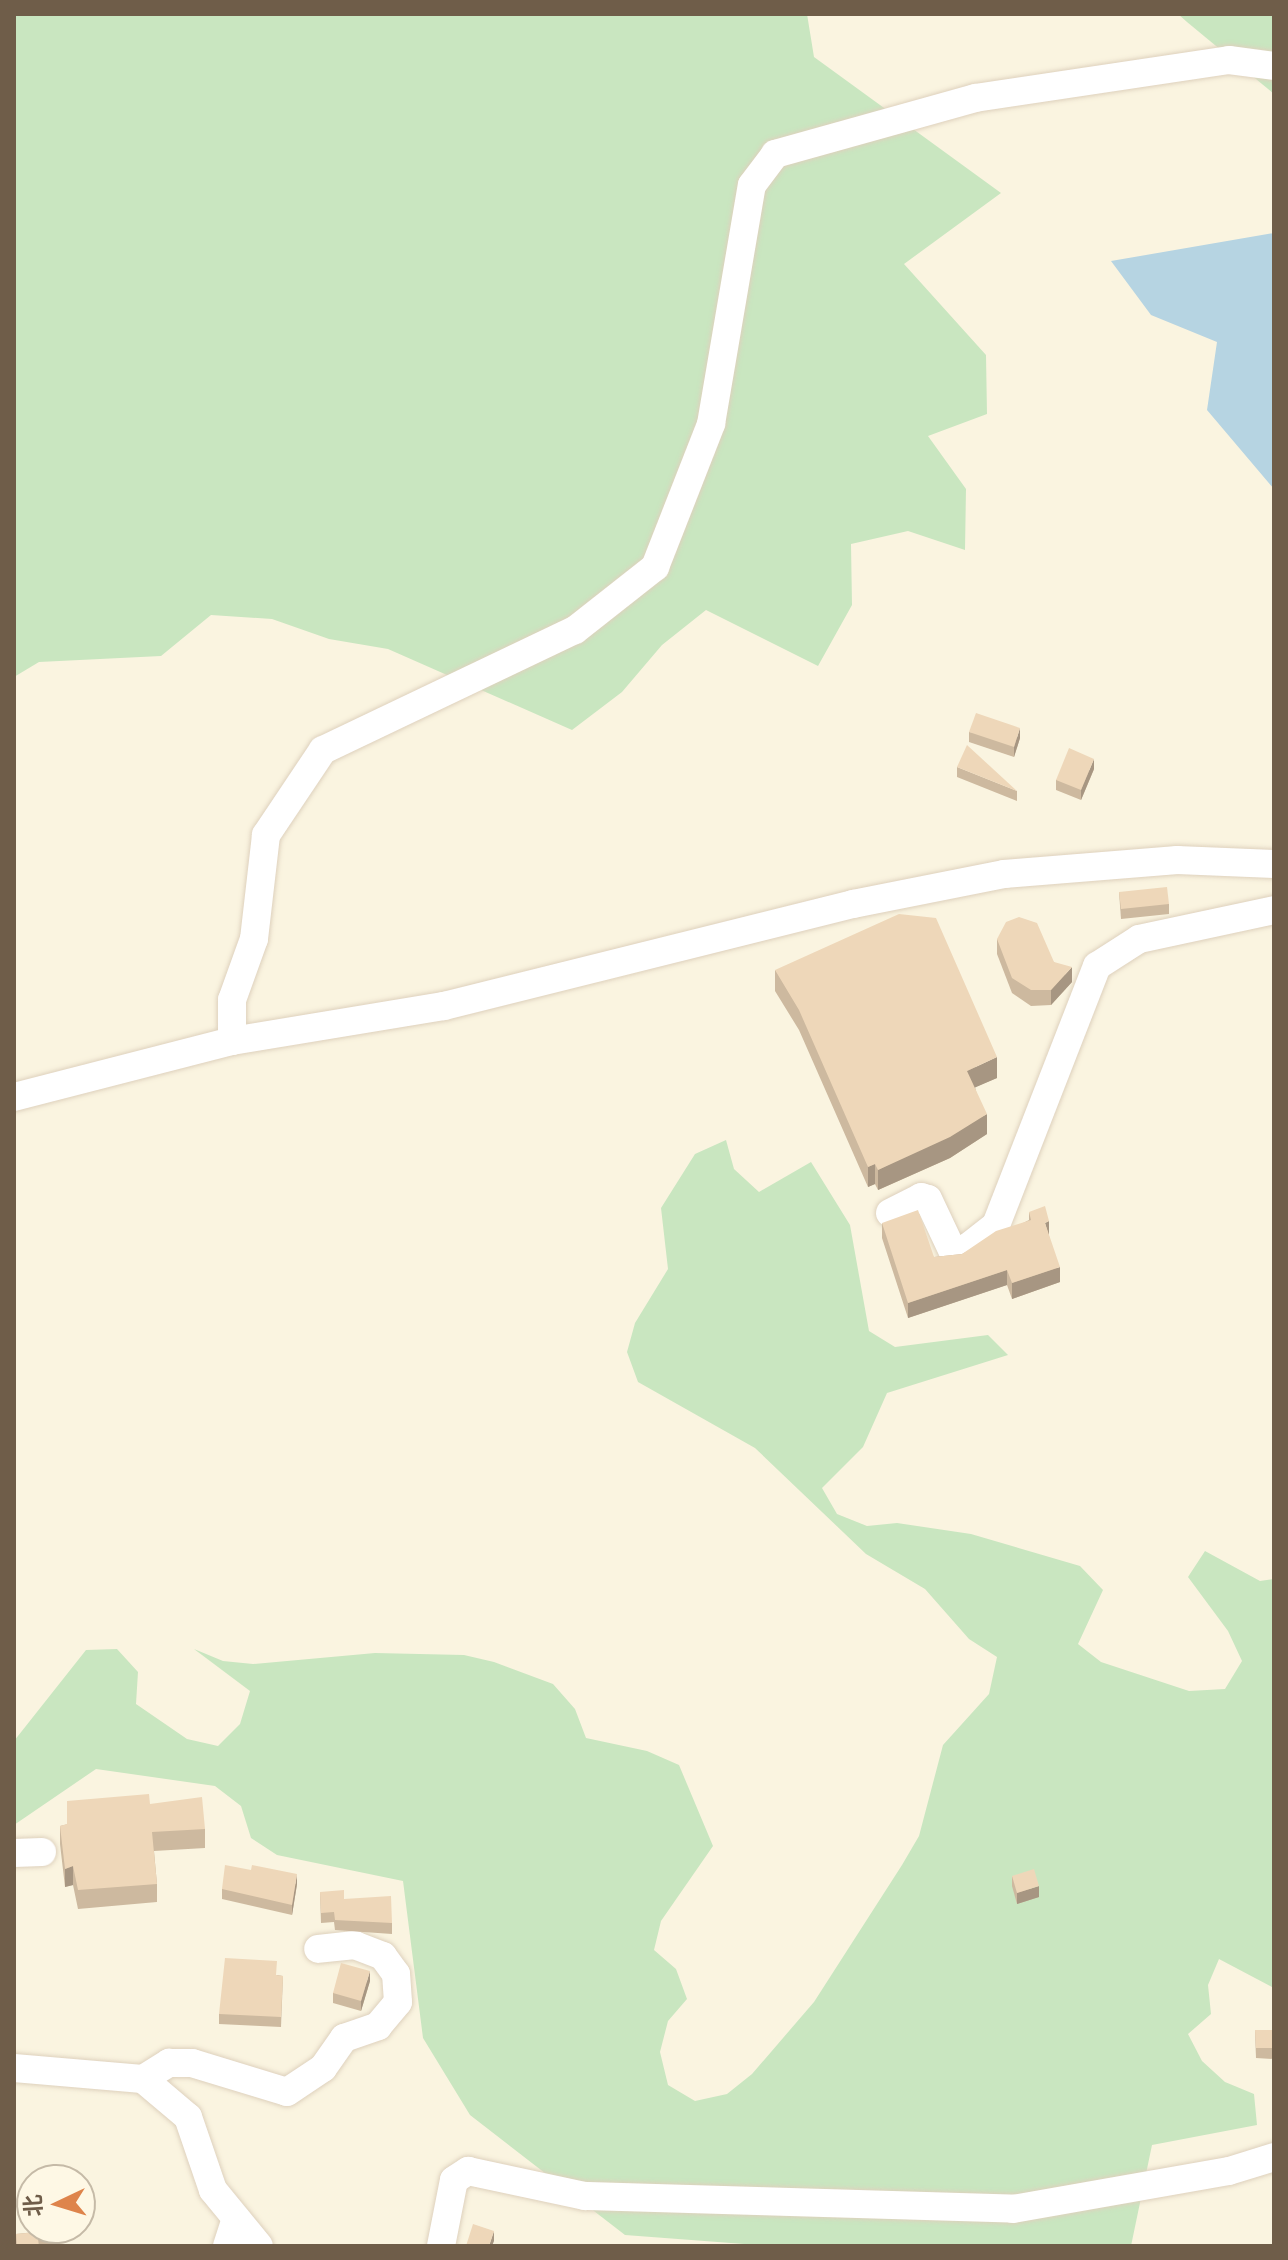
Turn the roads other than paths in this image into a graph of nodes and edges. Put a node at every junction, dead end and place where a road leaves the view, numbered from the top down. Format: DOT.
graph roads {
  1 [pos="1274,66"];
  2 [pos="1274,864"];
  3 [pos="1274,910"];
  4 [pos="232,1041"];
  5 [pos="14,1097"];
  6 [pos="890,1213"];
  7 [pos="42,1852"];
  8 [pos="14,1853"];
  9 [pos="318,1949"];
  10 [pos="14,2068"];
  11 [pos="143,2079"];
  12 [pos="1274,2157"];
  13 [pos="236,2218"];
  14 [pos="227,2246"];
  15 [pos="259,2246"];
  16 [pos="441,2246"];
  1 -- 4 [label="street"];
  2 -- 4 [label="street"];
  3 -- 6 [label="street"];
  4 -- 5 [label="street"];
  7 -- 8 [label="street"];
  9 -- 11 [label="street"];
  10 -- 11 [label="street"];
  11 -- 13 [label="street"];
  12 -- 16 [label="street"];
  13 -- 14 [label="street"];
  13 -- 15 [label="street"];
}
